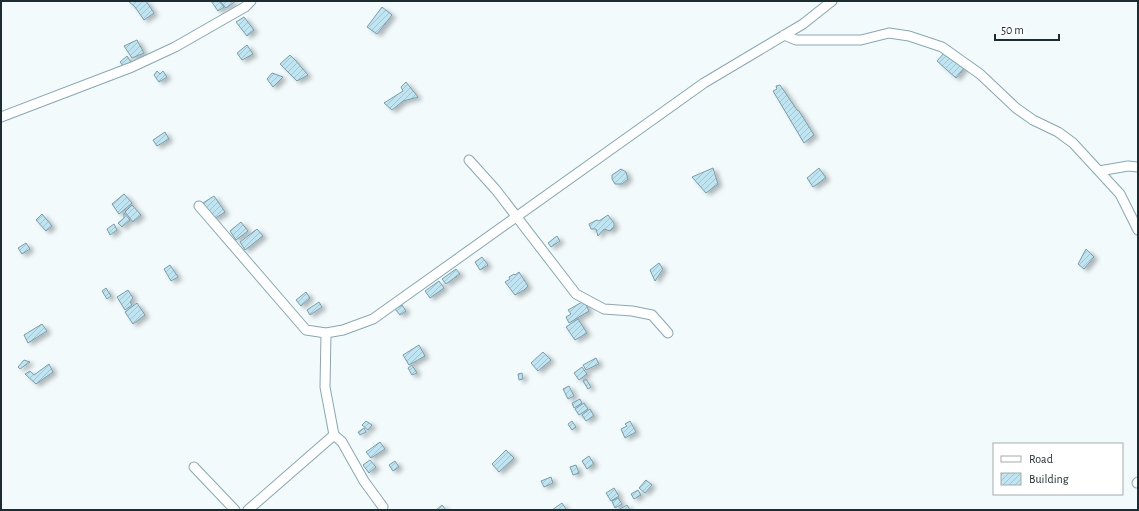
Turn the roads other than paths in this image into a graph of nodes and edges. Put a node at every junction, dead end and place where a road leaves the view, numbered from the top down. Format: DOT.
graph roads {
  1 [pos="251,1"];
  2 [pos="832,1"];
  3 [pos="784,35"];
  4 [pos="1,117"];
  5 [pos="469,160"];
  6 [pos="1138,167"];
  7 [pos="1099,171"];
  8 [pos="199,206"];
  9 [pos="517,217"];
  10 [pos="1138,230"];
  11 [pos="326,333"];
  12 [pos="668,333"];
  13 [pos="334,436"];
  14 [pos="194,466"];
  15 [pos="383,508"];
  16 [pos="235,510"];
  17 [pos="248,510"];
  1 -- 4 [label="street"];
  2 -- 3 [label="street"];
  3 -- 7 [label="street"];
  3 -- 9 [label="street"];
  5 -- 9 [label="street"];
  6 -- 7 [label="street"];
  7 -- 10 [label="street"];
  8 -- 11 [label="street"];
  9 -- 11 [label="street"];
  9 -- 12 [label="street"];
  11 -- 13 [label="street"];
  13 -- 15 [label="street"];
  13 -- 17 [label="street"];
  14 -- 16 [label="street"];
}
